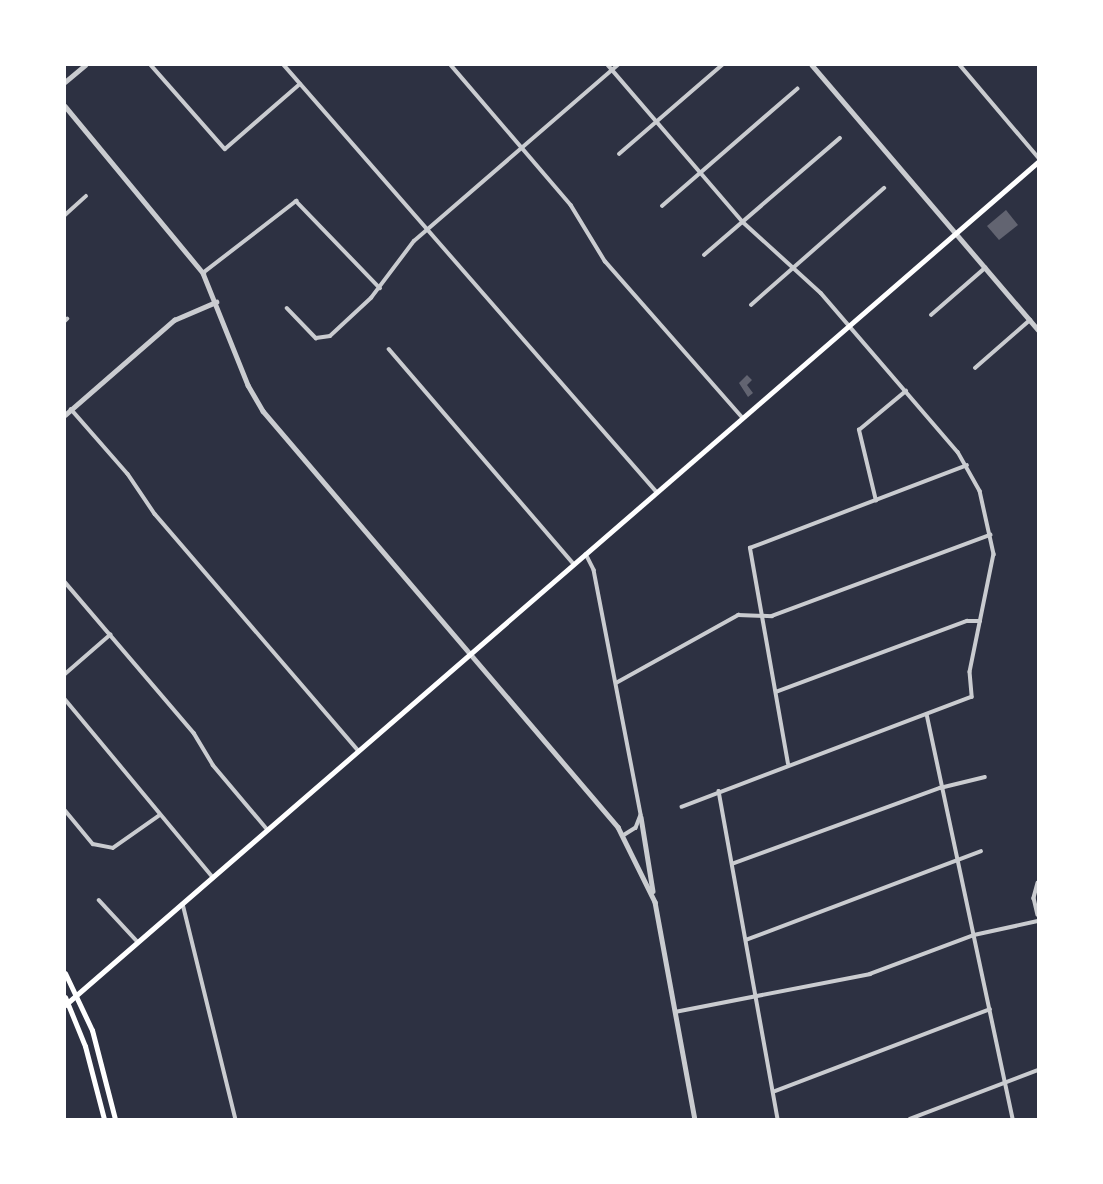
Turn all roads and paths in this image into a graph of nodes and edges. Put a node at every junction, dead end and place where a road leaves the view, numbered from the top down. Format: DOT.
graph roads {
  1 [pos="85,65"];
  2 [pos="151,65"];
  3 [pos="285,65"];
  4 [pos="451,65"];
  5 [pos="608,65"];
  6 [pos="618,65"];
  7 [pos="722,65"];
  8 [pos="812,65"];
  9 [pos="960,65"];
  10 [pos="612,70"];
  11 [pos="65,82"];
  12 [pos="301,84"];
  13 [pos="797,89"];
  14 [pos="65,106"];
  15 [pos="656,121"];
  16 [pos="840,138"];
  17 [pos="521,148"];
  18 [pos="619,154"];
  19 [pos="1038,157"];
  20 [pos="1038,162"];
  21 [pos="700,172"];
  22 [pos="884,188"];
  23 [pos="86,196"];
  24 [pos="662,206"];
  25 [pos="65,215"];
  26 [pos="743,222"];
  27 [pos="425,231"];
  28 [pos="955,231"];
  29 [pos="704,255"];
  30 [pos="792,268"];
  31 [pos="985,268"];
  32 [pos="203,274"];
  33 [pos="380,288"];
  34 [pos="216,302"];
  35 [pos="751,305"];
  36 [pos="287,308"];
  37 [pos="931,315"];
  38 [pos="1030,320"];
  39 [pos="849,325"];
  40 [pos="1038,330"];
  41 [pos="389,349"];
  42 [pos="975,368"];
  43 [pos="906,391"];
  44 [pos="71,409"];
  45 [pos="65,415"];
  46 [pos="742,417"];
  47 [pos="967,465"];
  48 [pos="656,491"];
  49 [pos="876,501"];
  50 [pos="991,535"];
  51 [pos="586,554"];
  52 [pos="574,564"];
  53 [pos="65,582"];
  54 [pos="762,615"];
  55 [pos="980,621"];
  56 [pos="110,635"];
  57 [pos="471,653"];
  58 [pos="65,674"];
  59 [pos="616,682"];
  60 [pos="776,692"];
  61 [pos="65,699"];
  62 [pos="927,713"];
  63 [pos="358,750"];
  64 [pos="788,764"];
  65 [pos="985,776"];
  66 [pos="940,788"];
  67 [pos="719,790"];
  68 [pos="682,807"];
  69 [pos="65,810"];
  70 [pos="160,815"];
  71 [pos="641,817"];
  72 [pos="267,829"];
  73 [pos="623,835"];
  74 [pos="981,851"];
  75 [pos="956,862"];
  76 [pos="732,864"];
  77 [pos="212,876"];
  78 [pos="1038,883"];
  79 [pos="100,900"];
  80 [pos="655,902"];
  81 [pos="183,903"];
  82 [pos="1038,915"];
  83 [pos="1038,921"];
  84 [pos="974,935"];
  85 [pos="746,940"];
  86 [pos="138,942"];
  87 [pos="65,973"];
  88 [pos="77,995"];
  89 [pos="756,999"];
  90 [pos="66,1001"];
  91 [pos="990,1009"];
  92 [pos="675,1012"];
  93 [pos="1038,1070"];
  94 [pos="1005,1082"];
  95 [pos="773,1092"];
  96 [pos="103,1119"];
  97 [pos="115,1119"];
  98 [pos="236,1119"];
  99 [pos="695,1119"];
  100 [pos="778,1119"];
  101 [pos="909,1119"];
  102 [pos="1013,1119"];
  1 -- 11 [label="street"];
  2 -- 12 [label="street"];
  3 -- 12 [label="street"];
  4 -- 17 [label="street"];
  5 -- 10 [label="street"];
  6 -- 10 [label="street"];
  7 -- 15 [label="street"];
  8 -- 28 [label="street"];
  9 -- 19 [label="street"];
  10 -- 15 [label="street"];
  10 -- 17 [label="street"];
  12 -- 27 [label="street"];
  13 -- 21 [label="street"];
  14 -- 32 [label="street"];
  15 -- 18 [label="street"];
  15 -- 21 [label="street"];
  16 -- 26 [label="street"];
  17 -- 27 [label="street"];
  17 -- 46 [label="street"];
  20 -- 28 [label="main road"];
  21 -- 24 [label="street"];
  21 -- 26 [label="street"];
  22 -- 30 [label="street"];
  23 -- 25 [label="street"];
  26 -- 29 [label="street"];
  26 -- 30 [label="street"];
  27 -- 33 [label="street"];
  27 -- 48 [label="street"];
  28 -- 31 [label="street"];
  28 -- 39 [label="main road"];
  30 -- 35 [label="street"];
  30 -- 39 [label="street"];
  31 -- 37 [label="street"];
  31 -- 38 [label="street"];
  32 -- 33 [label="street"];
  32 -- 34 [label="street"];
  33 -- 36 [label="street"];
  34 -- 44 [label="street"];
  34 -- 57 [label="street"];
  38 -- 40 [label="street"];
  38 -- 42 [label="street"];
  39 -- 43 [label="street"];
  39 -- 46 [label="main road"];
  41 -- 52 [label="street"];
  43 -- 47 [label="street"];
  43 -- 49 [label="street"];
  44 -- 45 [label="street"];
  44 -- 63 [label="street"];
  46 -- 48 [label="main road"];
  47 -- 49 [label="street"];
  47 -- 50 [label="street"];
  48 -- 51 [label="main road"];
  49 -- 54 [label="street"];
  50 -- 54 [label="street"];
  50 -- 55 [label="street"];
  51 -- 52 [label="main road"];
  51 -- 59 [label="street"];
  52 -- 57 [label="main road"];
  53 -- 56 [label="street"];
  54 -- 59 [label="street"];
  54 -- 60 [label="street"];
  55 -- 60 [label="street"];
  55 -- 62 [label="street"];
  56 -- 58 [label="street"];
  56 -- 72 [label="street"];
  57 -- 63 [label="main road"];
  57 -- 73 [label="street"];
  59 -- 71 [label="street"];
  60 -- 64 [label="street"];
  61 -- 70 [label="street"];
  62 -- 64 [label="street"];
  62 -- 66 [label="street"];
  63 -- 72 [label="main road"];
  64 -- 67 [label="street"];
  65 -- 66 [label="street"];
  66 -- 75 [label="street"];
  66 -- 76 [label="street"];
  67 -- 68 [label="street"];
  67 -- 76 [label="street"];
  69 -- 70 [label="street"];
  70 -- 77 [label="street"];
  71 -- 73 [label="street"];
  71 -- 80 [label="street"];
  72 -- 77 [label="main road"];
  73 -- 80 [label="street"];
  74 -- 75 [label="street"];
  75 -- 84 [label="street"];
  75 -- 85 [label="street"];
  76 -- 85 [label="street"];
  77 -- 81 [label="main road"];
  78 -- 82 [label="street"];
  79 -- 86 [label="street"];
  80 -- 92 [label="street"];
  81 -- 86 [label="main road"];
  81 -- 98 [label="street"];
  83 -- 84 [label="street"];
  84 -- 89 [label="street"];
  84 -- 91 [label="street"];
  85 -- 89 [label="street"];
  86 -- 88 [label="main road"];
  87 -- 88 [label="main road"];
  88 -- 90 [label="main road"];
  88 -- 97 [label="main road"];
  89 -- 92 [label="street"];
  89 -- 95 [label="street"];
  90 -- 96 [label="main road"];
  91 -- 94 [label="street"];
  91 -- 95 [label="street"];
  92 -- 99 [label="street"];
  93 -- 94 [label="street"];
  94 -- 101 [label="street"];
  94 -- 102 [label="street"];
  95 -- 100 [label="street"];
}
